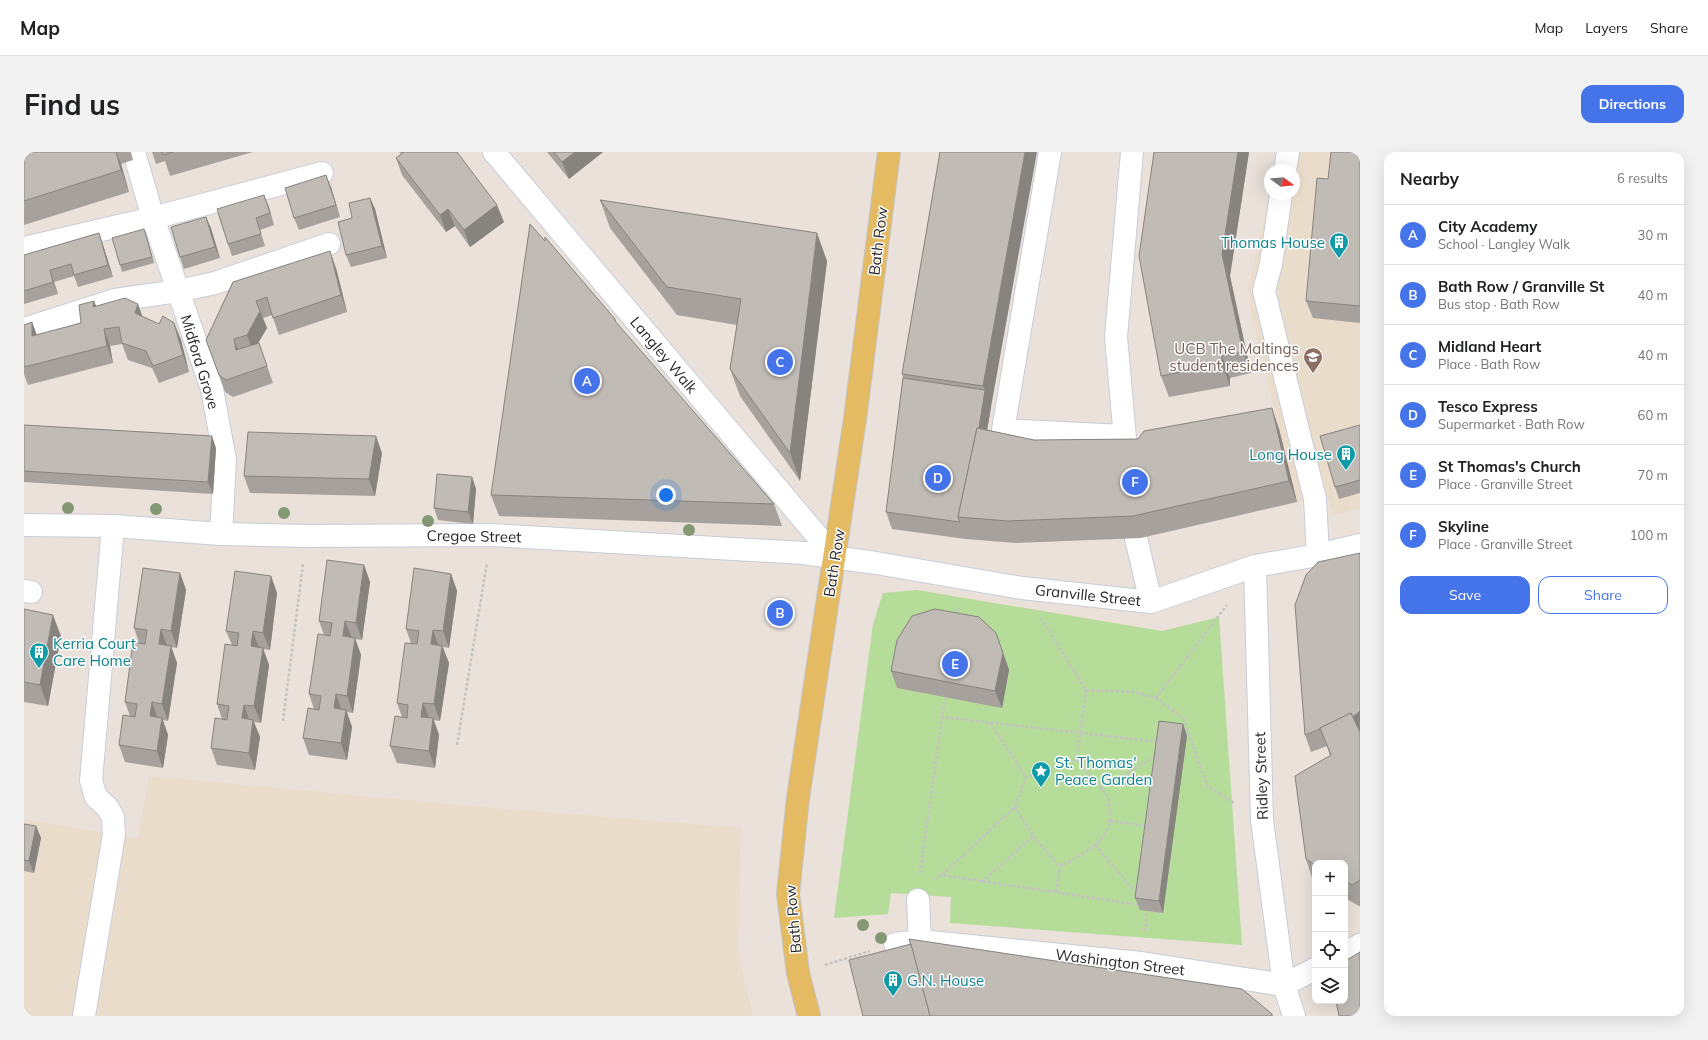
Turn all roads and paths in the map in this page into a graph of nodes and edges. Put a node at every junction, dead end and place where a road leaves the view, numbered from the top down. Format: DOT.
graph roads {
  1 [pos="134,152"];
  2 [pos="494,152"];
  3 [pos="889,152"];
  4 [pos="1050,152"];
  5 [pos="1132,152"];
  6 [pos="1288,152"];
  7 [pos="1286,164"];
  8 [pos="322,173"];
  9 [pos="1280,200"];
  10 [pos="153,218"];
  11 [pos="329,244"];
  12 [pos="24,248"];
  13 [pos="178,291"];
  14 [pos="24,329"];
  15 [pos="1149,440"];
  16 [pos="1126,447"];
  17 [pos="24,525"];
  18 [pos="113,526"];
  19 [pos="221,534"];
  20 [pos="492,535"];
  21 [pos="307,536"];
  22 [pos="1136,538"];
  23 [pos="1360,545"];
  24 [pos="1318,555"];
  25 [pos="835,557"];
  26 [pos="1255,566"];
  27 [pos="1022,588"];
  28 [pos="1151,602"];
  29 [pos="1228,604"];
  30 [pos="1086,690"];
  31 [pos="945,697"];
  32 [pos="1156,698"];
  33 [pos="941,717"];
  34 [pos="283,721"];
  35 [pos="990,722"];
  36 [pos="1080,733"];
  37 [pos="1162,742"];
  38 [pos="457,745"];
  39 [pos="1160,752"];
  40 [pos="1077,759"];
  41 [pos="1026,777"];
  42 [pos="1100,789"];
  43 [pos="1015,807"];
  44 [pos="1262,820"];
  45 [pos="1110,821"];
  46 [pos="1151,826"];
  47 [pos="1033,836"];
  48 [pos="1095,845"];
  49 [pos="1060,867"];
  50 [pos="942,875"];
  51 [pos="982,882"];
  52 [pos="1056,892"];
  53 [pos="918,895"];
  54 [pos="1141,899"];
  55 [pos="1140,905"];
  56 [pos="1147,911"];
  57 [pos="1145,931"];
  58 [pos="920,941"];
  59 [pos="896,944"];
  60 [pos="1360,945"];
  61 [pos="1348,951"];
  62 [pos="1312,971"];
  63 [pos="798,973"];
  64 [pos="1284,985"];
  65 [pos="84,1016"];
  66 [pos="809,1016"];
  67 [pos="1294,1016"];
  1 -- 10 [label="street, Midford Grove"];
  2 -- 25 [label="street, Langley Walk"];
  3 -- 25 [label="main road, Bath Row"];
  4 -- 16 [label="street"];
  5 -- 16 [label="street"];
  6 -- 7 [label="street"];
  8 -- 10 [label="street"];
  9 -- 24 [label="street"];
  10 -- 12 [label="street"];
  10 -- 13 [label="street, Midford Grove"];
  11 -- 13 [label="street"];
  13 -- 14 [label="street"];
  13 -- 19 [label="street, Midford Grove"];
  15 -- 16 [label="street"];
  17 -- 18 [label="street, Cregoe Street"];
  18 -- 19 [label="street, Cregoe Street"];
  18 -- 65 [label="street"];
  19 -- 21 [label="street, Cregoe Street"];
  20 -- 21 [label="street, Cregoe Street"];
  20 -- 25 [label="street, Cregoe Street"];
  20 -- 38 [label="path"];
  21 -- 34 [label="path"];
  22 -- 28 [label="street"];
  23 -- 24 [label="street, Granville Street"];
  24 -- 26 [label="street, Granville Street"];
  25 -- 27 [label="street, Granville Street"];
  25 -- 63 [label="main road, Bath Row"];
  26 -- 28 [label="street, Granville Street"];
  26 -- 44 [label="street, Ridley Street"];
  27 -- 28 [label="street, Granville Street"];
  27 -- 30 [label="path"];
  29 -- 32 [label="path"];
  30 -- 32 [label="path"];
  30 -- 36 [label="path"];
  31 -- 33 [label="path"];
  32 -- 44 [label="path"];
  33 -- 35 [label="path"];
  33 -- 53 [label="path"];
  35 -- 36 [label="path"];
  35 -- 41 [label="path"];
  36 -- 37 [label="path"];
  36 -- 40 [label="path"];
  39 -- 42 [label="path"];
  40 -- 41 [label="path"];
  40 -- 42 [label="path"];
  41 -- 43 [label="path"];
  42 -- 45 [label="path"];
  43 -- 47 [label="path"];
  43 -- 50 [label="path"];
  44 -- 64 [label="street, Ridley Street"];
  45 -- 46 [label="path"];
  45 -- 48 [label="path"];
  47 -- 49 [label="path"];
  47 -- 51 [label="path"];
  48 -- 49 [label="path"];
  48 -- 54 [label="path"];
  49 -- 52 [label="path"];
  50 -- 51 [label="path"];
  50 -- 53 [label="path"];
  51 -- 52 [label="path"];
  52 -- 55 [label="path"];
  53 -- 58 [label="street"];
  56 -- 57 [label="path"];
  58 -- 59 [label="street, Washington Street"];
  58 -- 64 [label="street, Washington Street"];
  59 -- 63 [label="path"];
  60 -- 61 [label="street"];
  62 -- 64 [label="street"];
  63 -- 66 [label="main road, Bath Row"];
  64 -- 67 [label="street, Ridley Street"];
}
